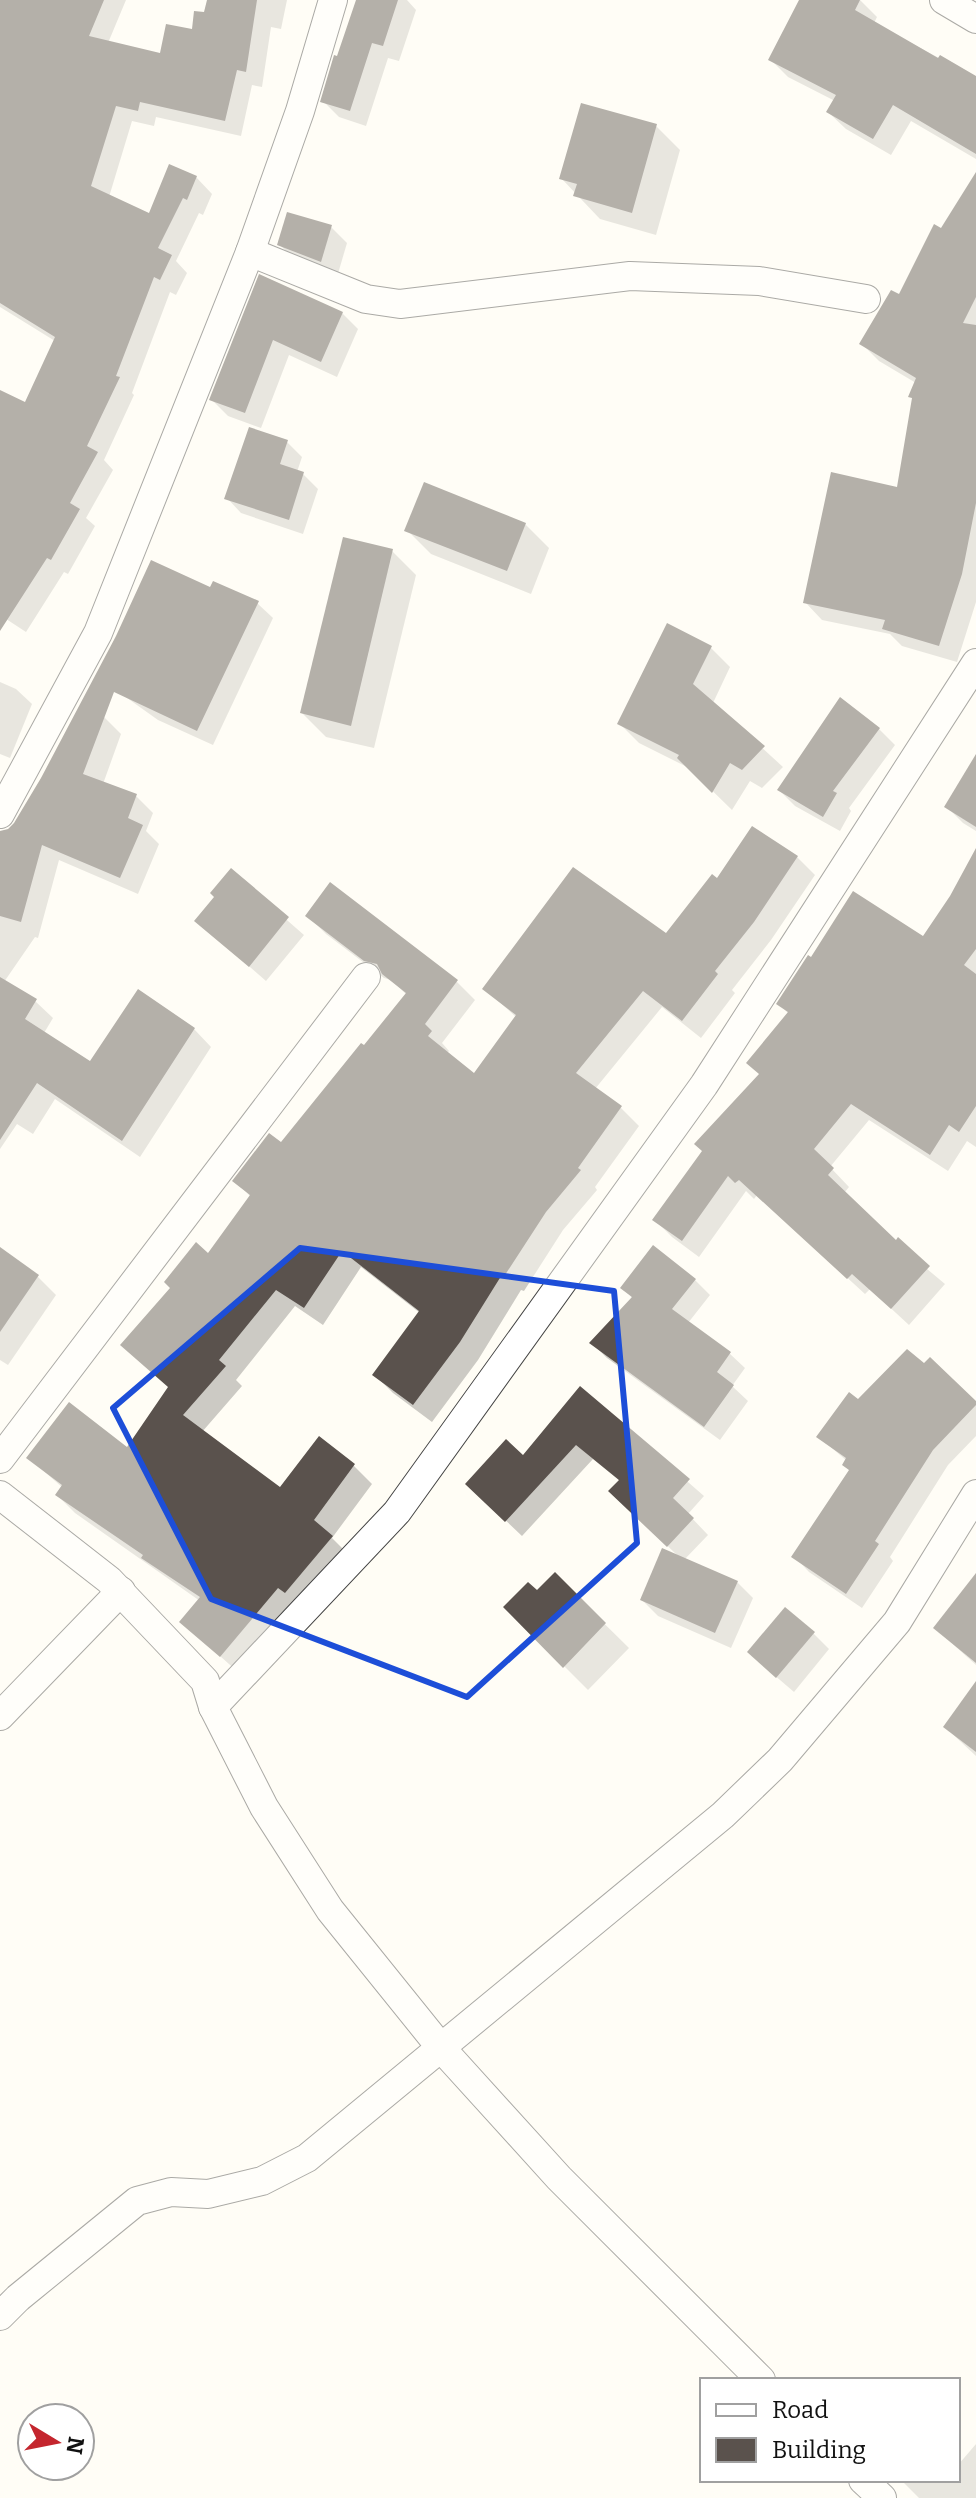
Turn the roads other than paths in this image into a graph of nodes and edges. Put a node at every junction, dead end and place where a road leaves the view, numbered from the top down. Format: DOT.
graph roads {
  1 [pos="333,0"];
  2 [pos="944,0"];
  3 [pos="976,19"];
  4 [pos="250,252"];
  5 [pos="866,299"];
  6 [pos="976,663"];
  7 [pos="0,814"];
  8 [pos="366,977"];
  9 [pos="0,1459"];
  10 [pos="976,1494"];
  11 [pos="0,1495"];
  12 [pos="121,1591"];
  13 [pos="213,1707"];
  14 [pos="0,1716"];
  15 [pos="442,2049"];
  16 [pos="0,2316"];
  17 [pos="759,2378"];
  18 [pos="865,2482"];
  19 [pos="882,2498"];
  1 -- 4 [label="street"];
  2 -- 3 [label="street"];
  4 -- 5 [label="street"];
  4 -- 7 [label="street"];
  6 -- 13 [label="street"];
  8 -- 9 [label="street"];
  10 -- 15 [label="street"];
  11 -- 12 [label="street"];
  12 -- 13 [label="street"];
  12 -- 14 [label="street"];
  13 -- 15 [label="street"];
  15 -- 16 [label="street"];
  15 -- 17 [label="street"];
  18 -- 19 [label="street"];
}
